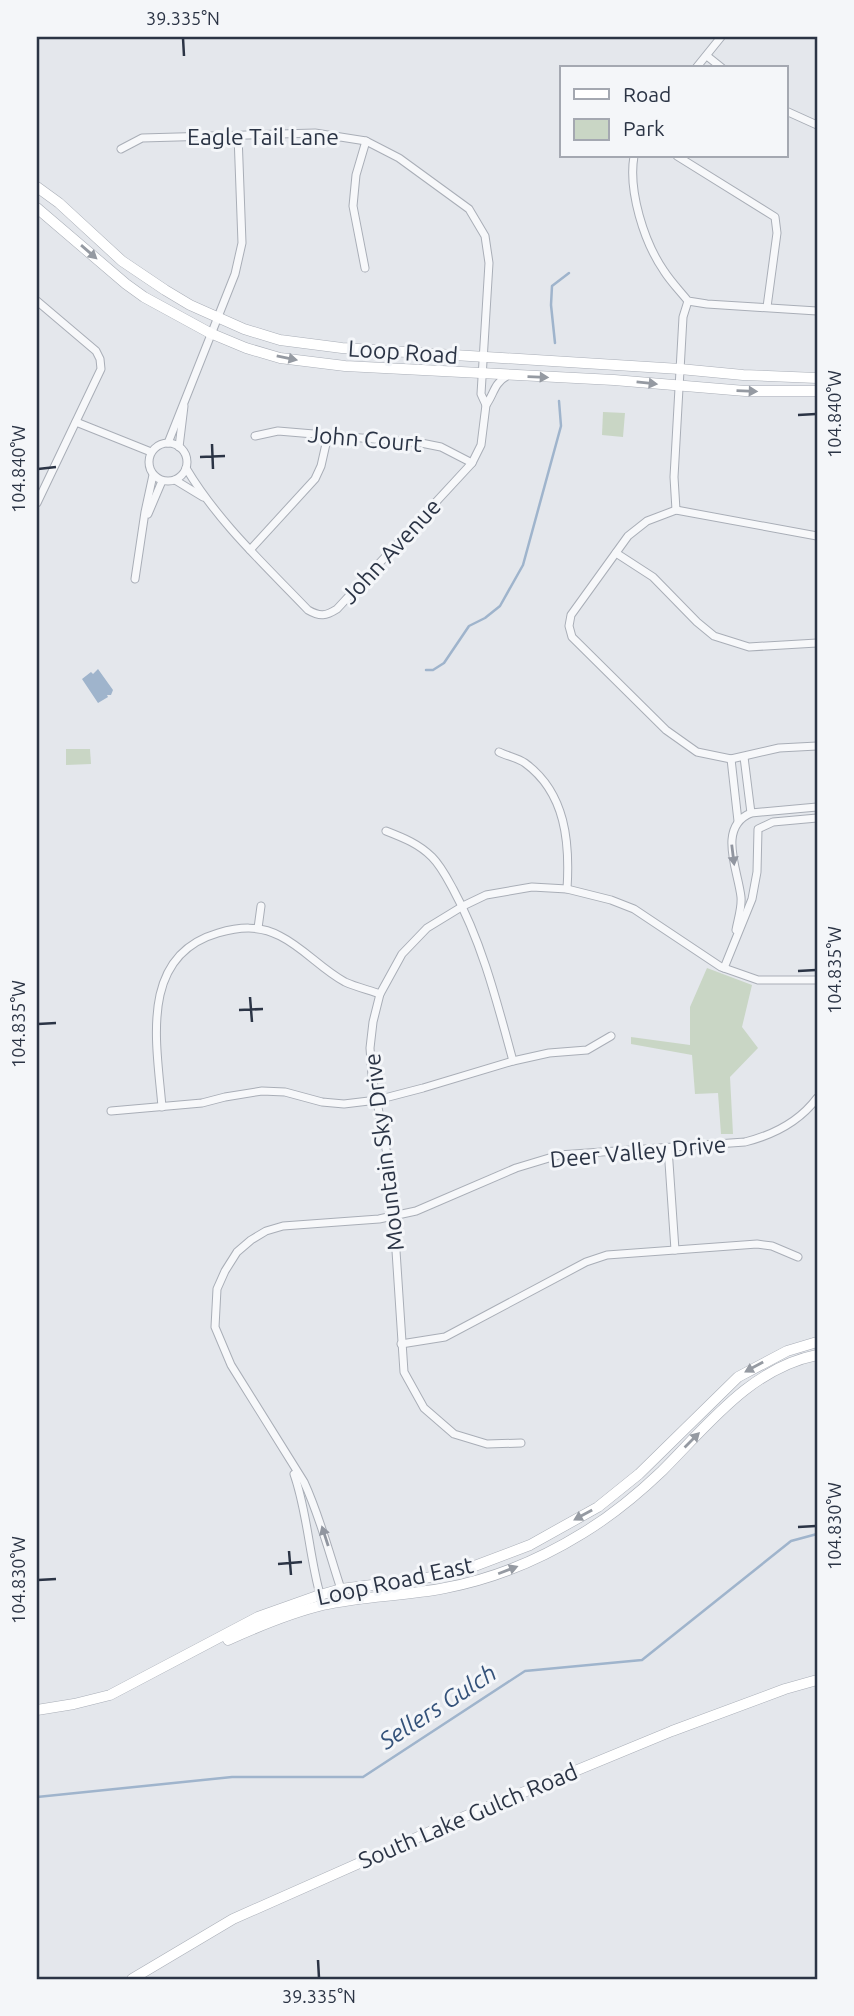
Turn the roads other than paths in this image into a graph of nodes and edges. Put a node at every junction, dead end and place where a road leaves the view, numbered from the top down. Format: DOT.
graph roads {
  1 [pos="721,37"];
  2 [pos="707,56"];
  3 [pos="698,66"];
  4 [pos="720,66"];
  5 [pos="788,112"];
  6 [pos="817,125"];
  7 [pos="238,135"];
  8 [pos="366,141"];
  9 [pos="121,149"];
  10 [pos="634,158"];
  11 [pos="680,158"];
  12 [pos="37,187"];
  13 [pos="37,208"];
  14 [pos="365,268"];
  15 [pos="37,301"];
  16 [pos="688,301"];
  17 [pos="767,307"];
  18 [pos="817,311"];
  19 [pos="217,317"];
  20 [pos="210,333"];
  21 [pos="484,357"];
  22 [pos="680,369"];
  23 [pos="482,374"];
  24 [pos="508,375"];
  25 [pos="817,377"];
  26 [pos="679,387"];
  27 [pos="817,391"];
  28 [pos="184,402"];
  29 [pos="486,405"];
  30 [pos="76,422"];
  31 [pos="328,435"];
  32 [pos="256,436"];
  33 [pos="168,443"];
  34 [pos="179,447"];
  35 [pos="151,452"];
  36 [pos="472,463"];
  37 [pos="186,468"];
  38 [pos="153,475"];
  39 [pos="175,480"];
  40 [pos="162,481"];
  41 [pos="204,498"];
  42 [pos="37,503"];
  43 [pos="676,510"];
  44 [pos="142,527"];
  45 [pos="817,536"];
  46 [pos="250,550"];
  47 [pos="616,553"];
  48 [pos="135,579"];
  49 [pos="817,643"];
  50 [pos="817,746"];
  51 [pos="499,752"];
  52 [pos="744,757"];
  53 [pos="731,759"];
  54 [pos="817,807"];
  55 [pos="751,813"];
  56 [pos="817,818"];
  57 [pos="738,821"];
  58 [pos="386,831"];
  59 [pos="567,889"];
  60 [pos="261,906"];
  61 [pos="463,906"];
  62 [pos="258,928"];
  63 [pos="734,941"];
  64 [pos="724,968"];
  65 [pos="817,980"];
  66 [pos="380,994"];
  67 [pos="611,1036"];
  68 [pos="513,1060"];
  69 [pos="377,1100"];
  70 [pos="816,1103"];
  71 [pos="162,1107"];
  72 [pos="111,1111"];
  73 [pos="668,1148"];
  74 [pos="395,1216"];
  75 [pos="675,1250"];
  76 [pos="798,1257"];
  77 [pos="817,1342"];
  78 [pos="401,1344"];
  79 [pos="817,1354"];
  80 [pos="521,1443"];
  81 [pos="290,1463"];
  82 [pos="341,1589"];
  83 [pos="321,1600"];
  84 [pos="345,1601"];
  85 [pos="817,1680"];
  86 [pos="37,1710"];
  87 [pos="132,1979"];
  1 -- 2 [label="street"];
  2 -- 3 [label="street"];
  2 -- 4 [label="street"];
  5 -- 6 [label="street"];
  7 -- 8 [label="street, Eagle Tail Lane"];
  7 -- 9 [label="street, Eagle Tail Lane"];
  7 -- 19 [label="street"];
  8 -- 14 [label="street"];
  8 -- 21 [label="street, Eagle Tail Lane"];
  10 -- 16 [label="street"];
  11 -- 17 [label="street"];
  12 -- 19 [label="street, Loop Road"];
  13 -- 20 [label="street, Loop Road, one-way"];
  15 -- 30 [label="street"];
  16 -- 17 [label="street"];
  16 -- 22 [label="street"];
  17 -- 18 [label="street"];
  19 -- 20 [label="street"];
  19 -- 21 [label="street, Loop Road"];
  20 -- 23 [label="street, Loop Road, one-way"];
  20 -- 28 [label="street"];
  21 -- 22 [label="street, Loop Road"];
  21 -- 23 [label="street, Eagle Tail Lane"];
  22 -- 25 [label="street, Loop Road"];
  22 -- 26 [label="street"];
  23 -- 24 [label="street, Loop Road"];
  23 -- 29 [label="street, John Avenue"];
  24 -- 26 [label="street, Loop Road, one-way"];
  24 -- 29 [label="street, John Avenue"];
  26 -- 27 [label="street, Loop Road, one-way"];
  26 -- 43 [label="street"];
  28 -- 33 [label="street"];
  28 -- 34 [label="street"];
  29 -- 36 [label="street, John Avenue"];
  30 -- 35 [label="street"];
  30 -- 42 [label="street"];
  31 -- 32 [label="street, John Court"];
  31 -- 36 [label="street, John Court"];
  31 -- 46 [label="street"];
  33 -- 34 [label="street"];
  33 -- 35 [label="street"];
  34 -- 37 [label="street"];
  35 -- 38 [label="street"];
  36 -- 46 [label="street, John Avenue"];
  37 -- 39 [label="street"];
  37 -- 41 [label="street, John Avenue"];
  38 -- 40 [label="street"];
  38 -- 44 [label="street"];
  39 -- 40 [label="street"];
  39 -- 41 [label="street, John Avenue"];
  40 -- 44 [label="street"];
  41 -- 46 [label="street, John Avenue"];
  43 -- 45 [label="street"];
  43 -- 47 [label="street"];
  44 -- 48 [label="street"];
  47 -- 49 [label="street"];
  47 -- 53 [label="street"];
  50 -- 52 [label="street"];
  51 -- 59 [label="street"];
  52 -- 53 [label="street"];
  52 -- 55 [label="street"];
  53 -- 57 [label="street"];
  54 -- 55 [label="street"];
  55 -- 57 [label="street"];
  56 -- 63 [label="street"];
  57 -- 63 [label="street, one-way"];
  58 -- 61 [label="street"];
  59 -- 61 [label="street, Mountain Sky Drive"];
  59 -- 64 [label="street, Mountain Sky Drive"];
  60 -- 62 [label="street"];
  61 -- 66 [label="street, Mountain Sky Drive"];
  61 -- 68 [label="street"];
  62 -- 66 [label="street"];
  62 -- 71 [label="street"];
  63 -- 64 [label="street"];
  64 -- 65 [label="street, Mountain Sky Drive"];
  66 -- 69 [label="street, Mountain Sky Drive"];
  67 -- 68 [label="street"];
  68 -- 69 [label="street"];
  69 -- 71 [label="street"];
  69 -- 74 [label="street, Mountain Sky Drive"];
  70 -- 73 [label="street, Deer Valley Drive"];
  71 -- 72 [label="street"];
  73 -- 74 [label="street, Deer Valley Drive"];
  73 -- 75 [label="street"];
  74 -- 78 [label="street, Mountain Sky Drive"];
  74 -- 81 [label="street, Deer Valley Drive"];
  75 -- 76 [label="street"];
  75 -- 78 [label="street"];
  77 -- 82 [label="street, Loop Road East, one-way"];
  78 -- 80 [label="street, Mountain Sky Drive"];
  84 -- 79 [label="street, Loop Road East, one-way"];
  82 -- 81 [label="street, one-way"];
  81 -- 83 [label="street"];
  82 -- 83 [label="street, Loop Road East"];
  82 -- 84 [label="street"];
  83 -- 84 [label="street, Loop Road East"];
  83 -- 86 [label="street, Loop Road East"];
  85 -- 87 [label="street, South Lake Gulch Road"];
}
